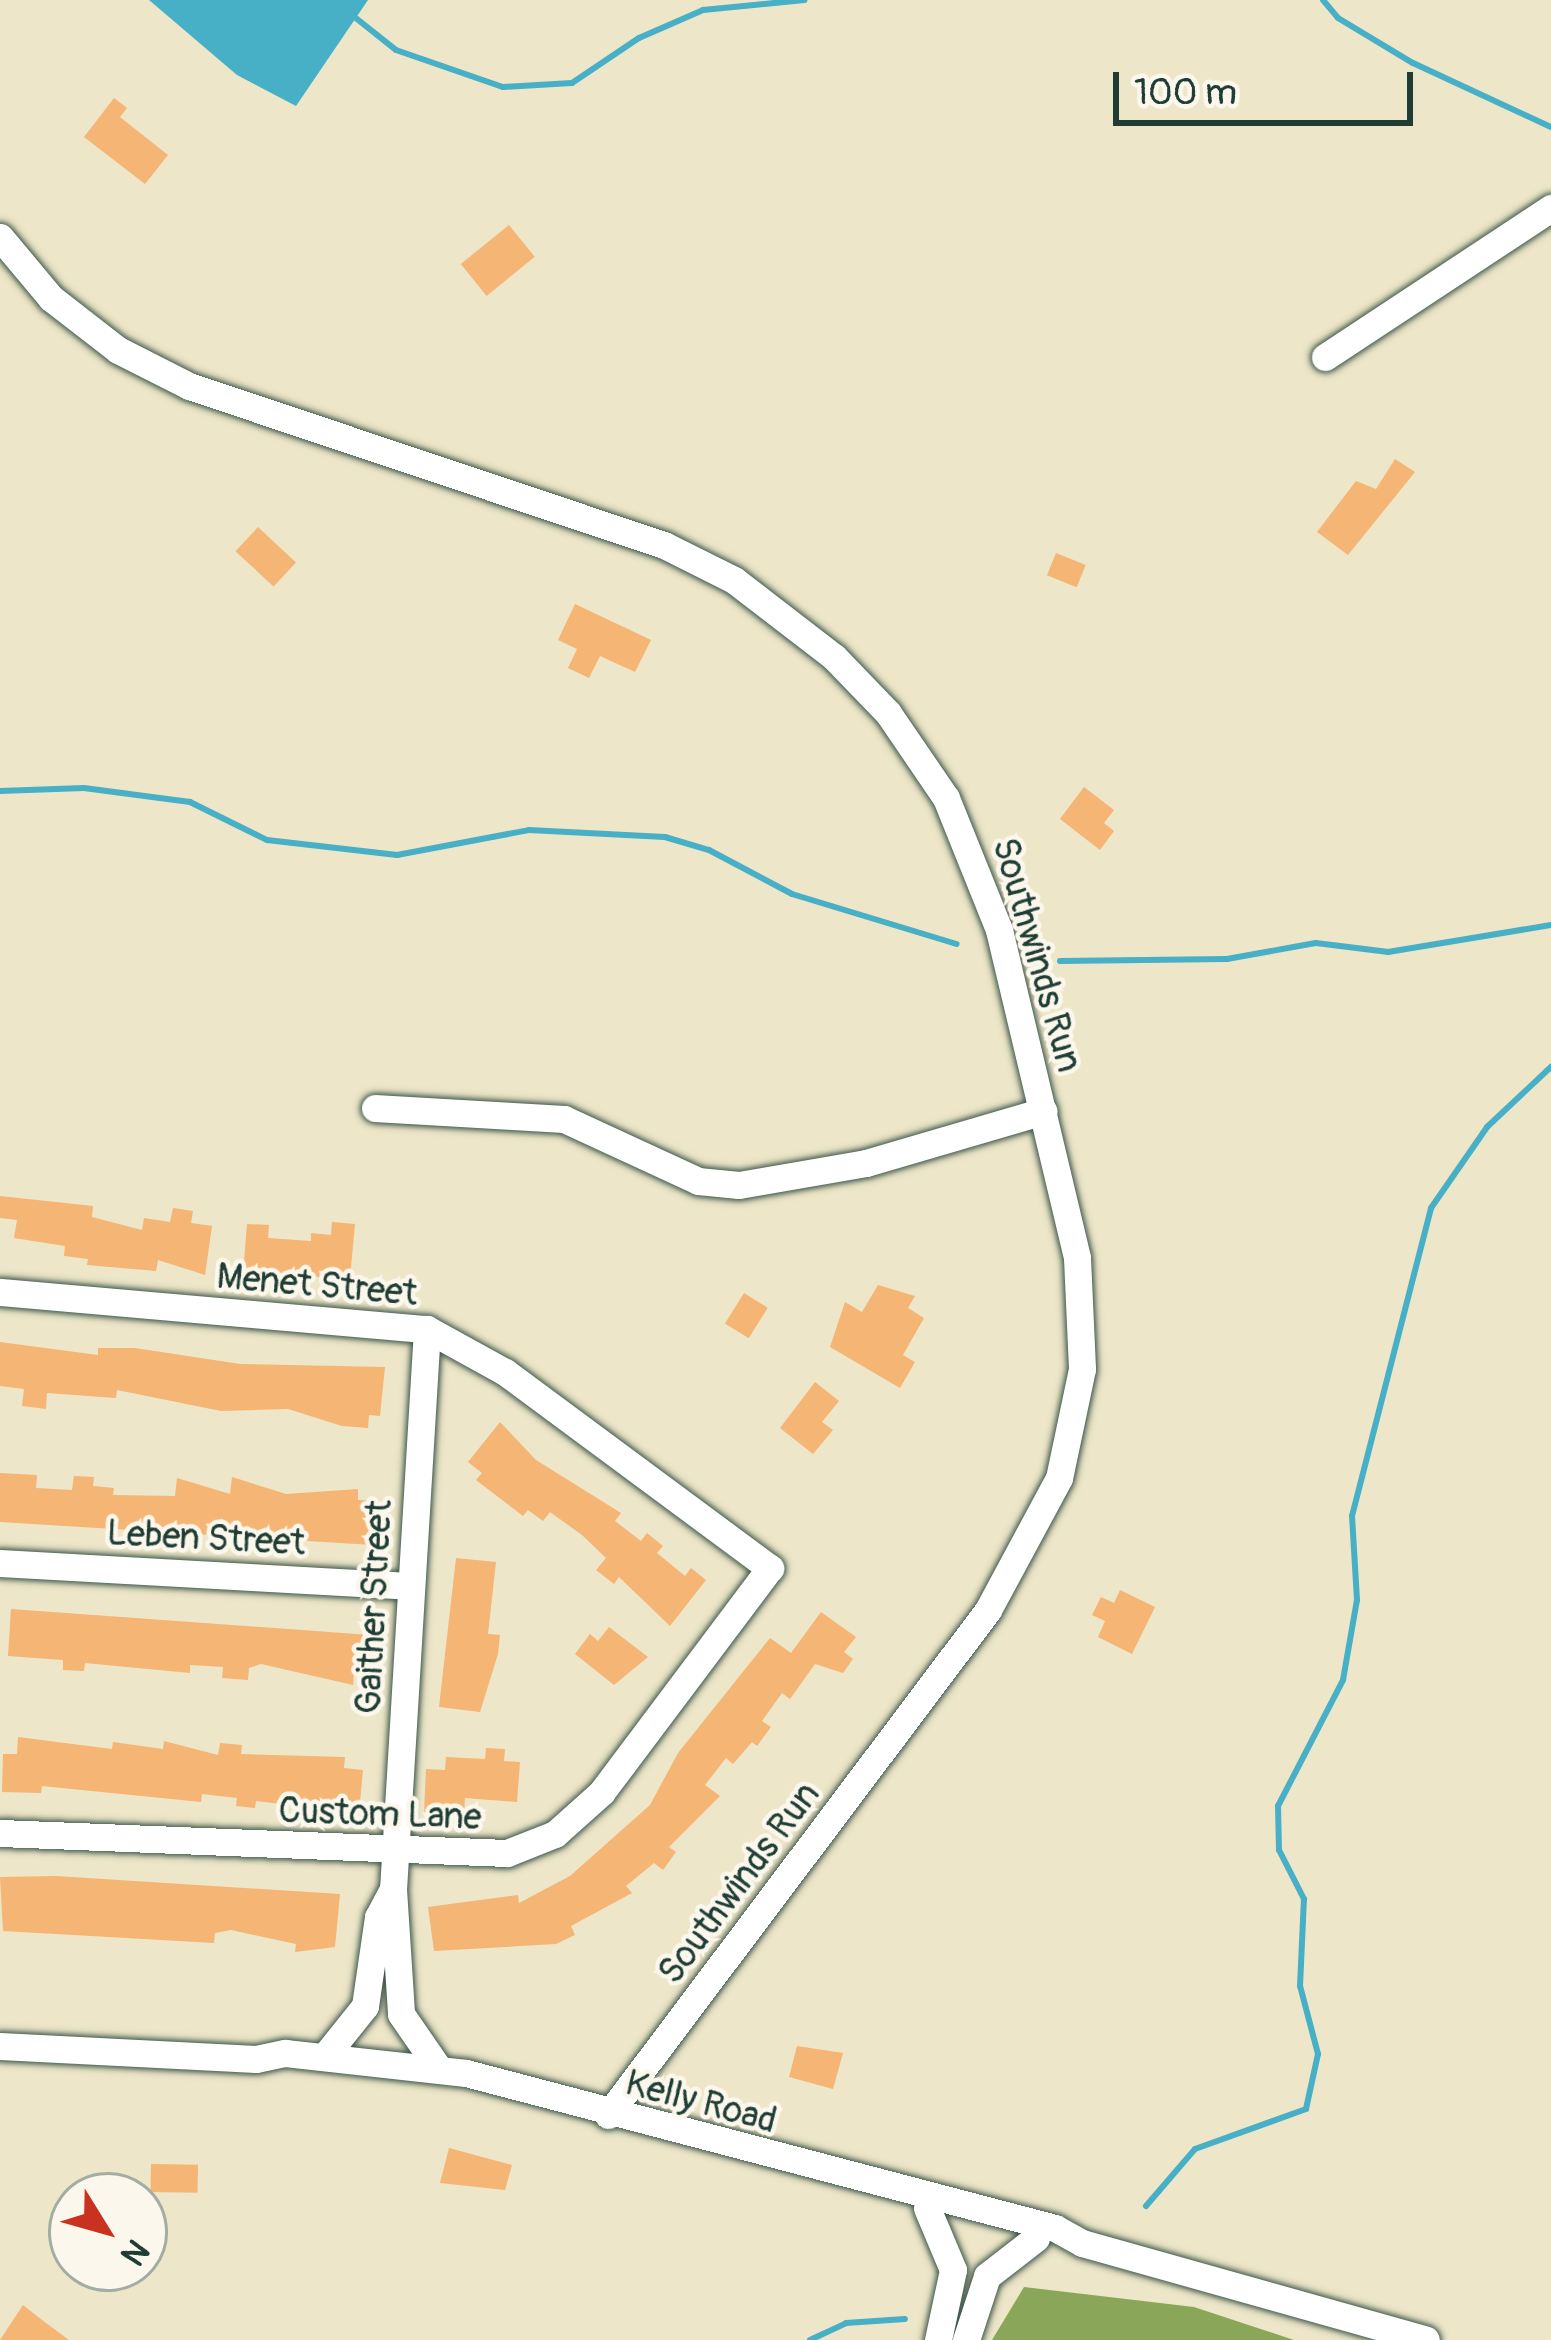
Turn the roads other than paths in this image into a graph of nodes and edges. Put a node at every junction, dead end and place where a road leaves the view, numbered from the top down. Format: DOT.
graph roads {
  1 [pos="1551,208"];
  2 [pos="0,237"];
  3 [pos="1324,357"];
  4 [pos="375,1108"];
  5 [pos="1044,1111"];
  6 [pos="0,1292"];
  7 [pos="428,1329"];
  8 [pos="0,1563"];
  9 [pos="770,1568"];
  10 [pos="409,1586"];
  11 [pos="0,1833"];
  12 [pos="397,1852"];
  13 [pos="393,1889"];
  14 [pos="0,2046"];
  15 [pos="325,2056"];
  16 [pos="256,2059"];
  17 [pos="439,2069"];
  18 [pos="494,2086"];
  19 [pos="608,2115"];
  20 [pos="890,2189"];
  21 [pos="927,2208"];
  22 [pos="1036,2238"];
  23 [pos="1082,2243"];
  24 [pos="938,2340"];
  25 [pos="966,2340"];
  26 [pos="1426,2340"];
  1 -- 3 [label="street"];
  2 -- 5 [label="street, Southwinds Run"];
  4 -- 5 [label="street"];
  5 -- 19 [label="street, Southwinds Run"];
  6 -- 7 [label="street, Menet Street"];
  7 -- 9 [label="street, Menet Street"];
  7 -- 10 [label="street, Gaither Street"];
  8 -- 10 [label="street, Leben Street"];
  9 -- 12 [label="street, Custom Lane"];
  10 -- 12 [label="street, Gaither Street"];
  11 -- 12 [label="street, Custom Lane"];
  12 -- 13 [label="street, Gaither Street"];
  13 -- 15 [label="street, Gaither Street"];
  13 -- 17 [label="street, Gaither Street"];
  14 -- 16 [label="street, Kelly Road"];
  15 -- 16 [label="street, Kelly Road"];
  15 -- 17 [label="street, Kelly Road"];
  16 -- 18 [label="street, Kelly Road"];
  17 -- 18 [label="street, Kelly Road"];
  18 -- 19 [label="street, Kelly Road"];
  19 -- 20 [label="street, Kelly Road"];
  20 -- 21 [label="street, Kelly Road"];
  20 -- 23 [label="street, Kelly Road"];
  21 -- 22 [label="street, Kelly Road"];
  21 -- 24 [label="street"];
  22 -- 23 [label="street, Kelly Road"];
  22 -- 25 [label="street"];
  23 -- 26 [label="street, Kelly Road"];
}
